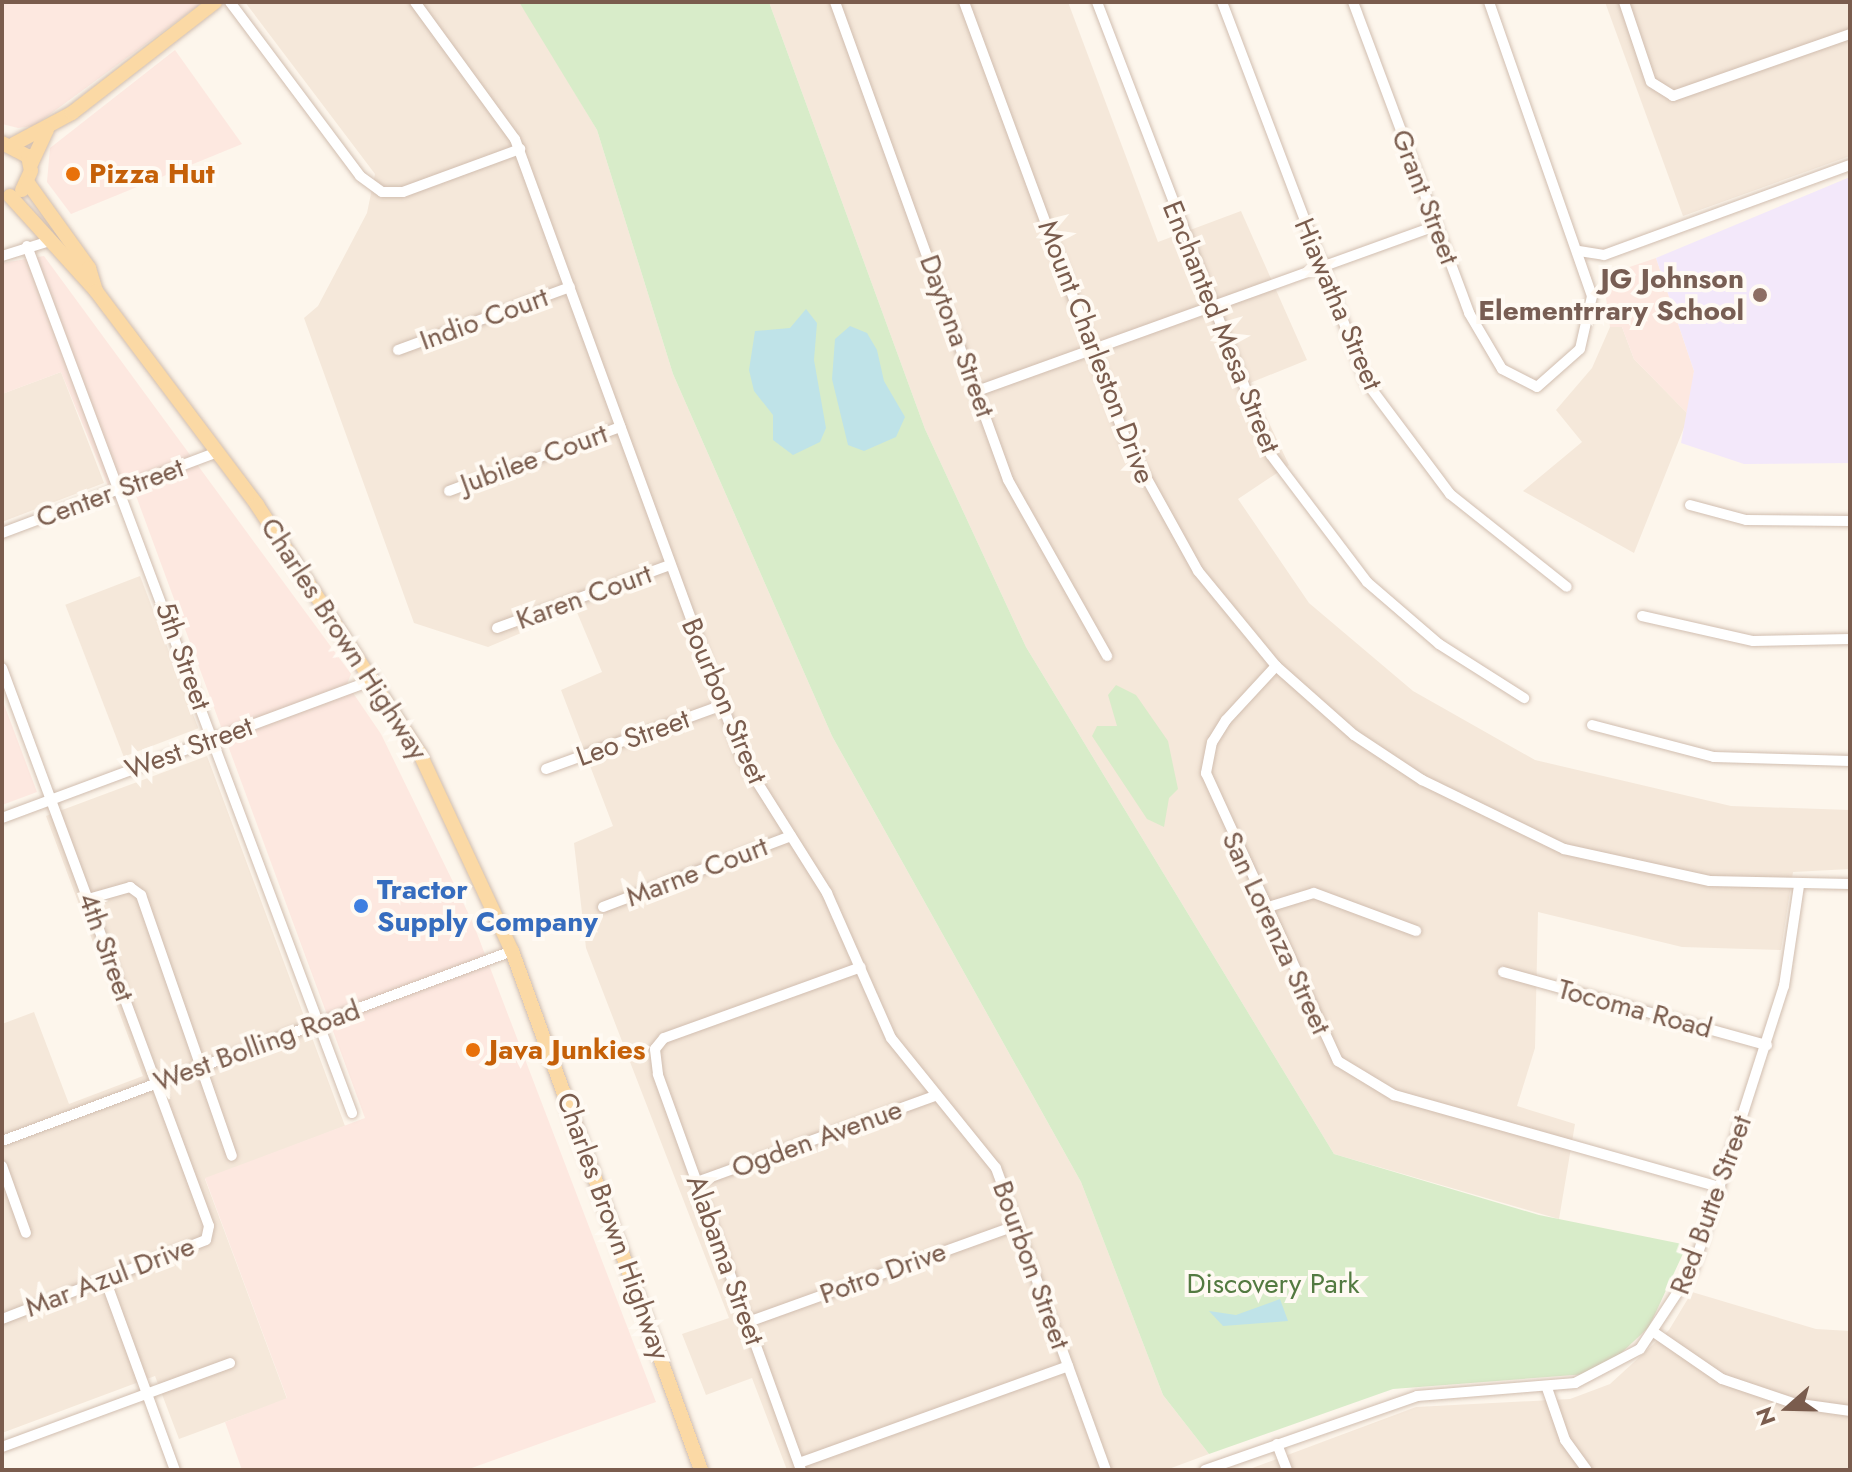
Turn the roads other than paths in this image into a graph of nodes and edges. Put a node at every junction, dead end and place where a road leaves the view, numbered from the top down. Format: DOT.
graph roads {
  1 [pos="215,2"];
  2 [pos="230,2"];
  3 [pos="415,2"];
  4 [pos="835,2"];
  5 [pos="964,2"];
  6 [pos="1097,2"];
  7 [pos="1222,2"];
  8 [pos="1353,2"];
  9 [pos="1489,2"];
  10 [pos="1624,2"];
  11 [pos="1850,34"];
  12 [pos="47,129"];
  13 [pos="6,143"];
  14 [pos="520,149"];
  15 [pos="31,164"];
  16 [pos="1850,165"];
  17 [pos="28,183"];
  18 [pos="6,196"];
  19 [pos="1435,226"];
  20 [pos="50,241"];
  21 [pos="27,246"];
  22 [pos="1579,251"];
  23 [pos="2,256"];
  24 [pos="1319,267"];
  25 [pos="570,287"];
  26 [pos="96,291"];
  27 [pos="1208,306"];
  28 [pos="1091,349"];
  29 [pos="398,350"];
  30 [pos="977,391"];
  31 [pos="620,427"];
  32 [pos="218,452"];
  33 [pos="122,490"];
  34 [pos="449,491"];
  35 [pos="1690,505"];
  36 [pos="1850,521"];
  37 [pos="2,533"];
  38 [pos="670,565"];
  39 [pos="1567,587"];
  40 [pos="1642,616"];
  41 [pos="497,628"];
  42 [pos="1850,639"];
  43 [pos="1107,656"];
  44 [pos="1276,666"];
  45 [pos="2,668"];
  46 [pos="375,679"];
  47 [pos="1524,698"];
  48 [pos="720,706"];
  49 [pos="1592,725"];
  50 [pos="214,739"];
  51 [pos="1850,761"];
  52 [pos="546,769"];
  53 [pos="51,800"];
  54 [pos="2,818"];
  55 [pos="791,836"];
  56 [pos="1850,884"];
  57 [pos="1799,886"];
  58 [pos="88,899"];
  59 [pos="603,907"];
  60 [pos="1265,908"];
  61 [pos="1416,931"];
  62 [pos="512,951"];
  63 [pos="861,967"];
  64 [pos="1503,972"];
  65 [pos="318,1023"];
  66 [pos="1767,1045"];
  67 [pos="200,1067"];
  68 [pos="156,1083"];
  69 [pos="937,1095"];
  70 [pos="352,1113"];
  71 [pos="2,1141"];
  72 [pos="232,1156"];
  73 [pos="2,1166"];
  74 [pos="697,1182"];
  75 [pos="1720,1187"];
  76 [pos="1018,1225"];
  77 [pos="209,1226"];
  78 [pos="26,1233"];
  79 [pos="105,1279"];
  80 [pos="2,1319"];
  81 [pos="748,1322"];
  82 [pos="1655,1333"];
  83 [pos="230,1363"];
  84 [pos="1068,1366"];
  85 [pos="1547,1388"];
  86 [pos="146,1394"];
  87 [pos="1850,1411"];
  88 [pos="1277,1444"];
  89 [pos="2,1447"];
  90 [pos="800,1467"];
  91 [pos="175,1470"];
  92 [pos="701,1470"];
  93 [pos="1106,1470"];
  94 [pos="1205,1470"];
  95 [pos="1287,1470"];
  96 [pos="1587,1470"];
  1 -- 12 [label="main road"];
  2 -- 14 [label="street"];
  3 -- 14 [label="street, Bourbon Street"];
  4 -- 30 [label="street, Daytona Street"];
  5 -- 28 [label="street, Mount Charleston Drive"];
  6 -- 27 [label="street, Enchanted Mesa Street"];
  7 -- 24 [label="street, Hiawatha Street"];
  8 -- 19 [label="street, Grant Street"];
  9 -- 22 [label="street"];
  10 -- 11 [label="street"];
  12 -- 13 [label="main road"];
  12 -- 15 [label="main road"];
  13 -- 15 [label="main road"];
  14 -- 25 [label="street, Bourbon Street"];
  15 -- 17 [label="main road"];
  16 -- 22 [label="street"];
  17 -- 18 [label="main road"];
  17 -- 26 [label="main road, Charles Brown Highway"];
  18 -- 20 [label="main road, Charles Brown Highway"];
  19 -- 22 [label="street, Grant Street"];
  19 -- 24 [label="street"];
  20 -- 21 [label="street"];
  20 -- 26 [label="main road, Charles Brown Highway"];
  21 -- 23 [label="street"];
  21 -- 33 [label="street, 5th Street"];
  24 -- 27 [label="street"];
  24 -- 39 [label="street, Hiawatha Street"];
  25 -- 29 [label="street, Indio Court"];
  25 -- 31 [label="street, Bourbon Street"];
  26 -- 32 [label="main road, Charles Brown Highway"];
  27 -- 28 [label="street"];
  27 -- 47 [label="street, Enchanted Mesa Street"];
  28 -- 30 [label="street"];
  28 -- 44 [label="street, Mount Charleston Drive"];
  30 -- 43 [label="street, Daytona Street"];
  31 -- 34 [label="street, Jubilee Court"];
  31 -- 38 [label="street, Bourbon Street"];
  32 -- 33 [label="street, Center Street"];
  32 -- 46 [label="main road, Charles Brown Highway"];
  33 -- 37 [label="street, Center Street"];
  33 -- 50 [label="street, 5th Street"];
  35 -- 36 [label="street"];
  38 -- 41 [label="street, Karen Court"];
  38 -- 48 [label="street, Bourbon Street"];
  40 -- 42 [label="street"];
  44 -- 57 [label="street, Mount Charleston Drive"];
  44 -- 60 [label="street, San Lorenza Street"];
  45 -- 53 [label="street, 4th Street"];
  46 -- 50 [label="street, West Street"];
  46 -- 62 [label="main road, Charles Brown Highway"];
  48 -- 52 [label="street, Leo Street"];
  48 -- 55 [label="street, Bourbon Street"];
  49 -- 51 [label="street"];
  50 -- 53 [label="street, West Street"];
  50 -- 65 [label="street, 5th Street"];
  53 -- 54 [label="street, West Street"];
  53 -- 58 [label="street, 4th Street"];
  55 -- 59 [label="street, Marne Court"];
  55 -- 63 [label="street, Bourbon Street"];
  56 -- 57 [label="street, Mount Charleston Drive"];
  57 -- 66 [label="street, Red Butte Street"];
  58 -- 67 [label="street"];
  58 -- 68 [label="street, 4th Street"];
  60 -- 61 [label="street"];
  60 -- 75 [label="street, San Lorenza Street"];
  62 -- 65 [label="street, West Bolling Road"];
  62 -- 92 [label="main road, Charles Brown Highway"];
  63 -- 69 [label="street, Bourbon Street"];
  63 -- 74 [label="street, Alabama Street"];
  64 -- 66 [label="street, Tocoma Road"];
  65 -- 67 [label="street, West Bolling Road"];
  65 -- 70 [label="street, 5th Street"];
  66 -- 75 [label="street, Red Butte Street"];
  67 -- 68 [label="street, West Bolling Road"];
  67 -- 72 [label="street"];
  68 -- 71 [label="street, West Bolling Road"];
  68 -- 77 [label="street, 4th Street"];
  69 -- 74 [label="street, Ogden Avenue"];
  69 -- 76 [label="street, Bourbon Street"];
  73 -- 78 [label="street"];
  74 -- 81 [label="street, Alabama Street"];
  75 -- 82 [label="street, Red Butte Street"];
  76 -- 81 [label="street, Potro Drive"];
  76 -- 84 [label="street, Bourbon Street"];
  77 -- 79 [label="street, Mar Azul Drive"];
  79 -- 80 [label="street, Mar Azul Drive"];
  79 -- 86 [label="street"];
  81 -- 90 [label="street, Alabama Street"];
  82 -- 85 [label="street, Red Butte Street"];
  82 -- 87 [label="street"];
  83 -- 86 [label="street"];
  84 -- 90 [label="street"];
  84 -- 93 [label="street, Bourbon Street"];
  85 -- 88 [label="street, Red Butte Street"];
  85 -- 96 [label="street"];
  86 -- 89 [label="street"];
  86 -- 91 [label="street"];
  88 -- 94 [label="street, Red Butte Street"];
  88 -- 95 [label="street"];
}
